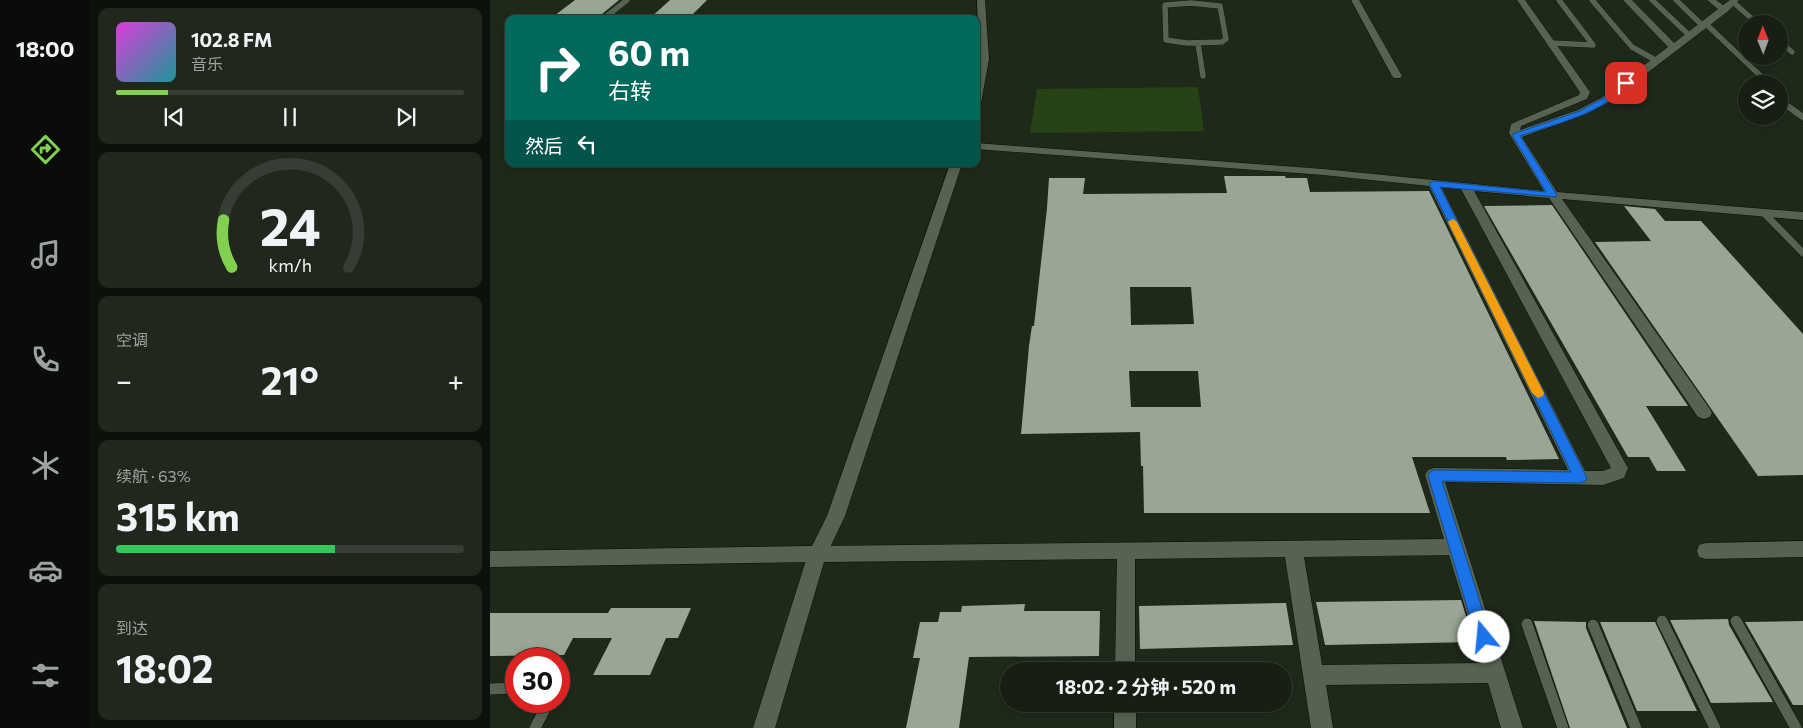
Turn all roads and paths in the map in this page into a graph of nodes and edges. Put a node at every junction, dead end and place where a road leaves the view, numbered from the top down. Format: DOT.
graph roads {
  1 [pos="627,0"];
  2 [pos="981,0"];
  3 [pos="1355,0"];
  4 [pos="1520,0"];
  5 [pos="1559,0"];
  6 [pos="1592,0"];
  7 [pos="1627,0"];
  8 [pos="1652,0"];
  9 [pos="1676,0"];
  10 [pos="1711,0"];
  11 [pos="1191,2"];
  12 [pos="1734,2"];
  13 [pos="1724,10"];
  14 [pos="608,15"];
  15 [pos="1748,15"];
  16 [pos="1704,25"];
  17 [pos="1690,36"];
  18 [pos="1198,43"];
  19 [pos="1551,43"];
  20 [pos="1674,48"];
  21 [pos="1788,49"];
  22 [pos="1792,52"];
  23 [pos="1657,61"];
  24 [pos="1759,75"];
  25 [pos="1203,76"];
  26 [pos="1397,76"];
  27 [pos="980,81"];
  28 [pos="1585,95"];
  29 [pos="1605,100"];
  30 [pos="1788,106"];
  31 [pos="1803,118"];
  32 [pos="1516,135"];
  33 [pos="980,146"];
  34 [pos="955,167"];
  35 [pos="1434,183"];
  36 [pos="1466,186"];
  37 [pos="1552,195"];
  38 [pos="1764,213"];
  39 [pos="1803,216"];
  40 [pos="1803,253"];
  41 [pos="1704,413"];
  42 [pos="1580,478"];
  43 [pos="1456,547"];
  44 [pos="1293,549"];
  45 [pos="1803,550"];
  46 [pos="1126,551"];
  47 [pos="1706,551"];
  48 [pos="817,554"];
  49 [pos="490,559"];
  50 [pos="1736,621"];
  51 [pos="1662,622"];
  52 [pos="1527,624"];
  53 [pos="1593,625"];
  54 [pos="1125,662"];
  55 [pos="1495,673"];
  56 [pos="1313,675"];
  57 [pos="505,688"];
  58 [pos="490,689"];
  59 [pos="1125,712"];
  60 [pos="543,713"];
  61 [pos="535,728"];
  62 [pos="764,728"];
  63 [pos="1125,728"];
  64 [pos="1322,728"];
  65 [pos="1512,728"];
  66 [pos="1563,728"];
  67 [pos="1636,728"];
  68 [pos="1715,728"];
  69 [pos="1796,728"];
  1 -- 14 [label="lane"];
  2 -- 27 [label="street"];
  3 -- 26 [label="street"];
  4 -- 19 [label="street"];
  5 -- 19 [label="lane"];
  6 -- 23 [label="lane"];
  7 -- 20 [label="street"];
  8 -- 17 [label="lane"];
  9 -- 16 [label="lane"];
  10 -- 13 [label="street"];
  11 -- 18 [label="lane"];
  11 -- 18 [label="lane"];
  12 -- 13 [label="street"];
  12 -- 15 [label="lane"];
  13 -- 16 [label="street"];
  16 -- 17 [label="street"];
  16 -- 24 [label="lane"];
  17 -- 20 [label="street"];
  18 -- 25 [label="lane"];
  19 -- 28 [label="street"];
  20 -- 23 [label="street"];
  21 -- 22 [label="lane"];
  23 -- 29 [label="street"];
  28 -- 29 [label="street"];
  28 -- 32 [label="street"];
  29 -- 32 [label="street"];
  30 -- 31 [label="street"];
  32 -- 37 [label="street"];
  33 -- 35 [label="street"];
  34 -- 48 [label="street"];
  35 -- 36 [label="street"];
  35 -- 42 [label="street"];
  36 -- 37 [label="street"];
  36 -- 42 [label="street"];
  37 -- 38 [label="street"];
  37 -- 41 [label="street"];
  38 -- 39 [label="street"];
  38 -- 40 [label="lane"];
  42 -- 43 [label="street"];
  43 -- 44 [label="street"];
  43 -- 55 [label="street"];
  44 -- 46 [label="street"];
  44 -- 56 [label="street"];
  45 -- 47 [label="street"];
  46 -- 48 [label="street"];
  46 -- 54 [label="street"];
  48 -- 49 [label="street"];
  48 -- 62 [label="street"];
  50 -- 69 [label="lane"];
  51 -- 68 [label="lane"];
  52 -- 66 [label="lane"];
  53 -- 67 [label="lane"];
  55 -- 56 [label="street"];
  55 -- 65 [label="street"];
  56 -- 64 [label="street"];
  57 -- 58 [label="lane"];
  59 -- 63 [label="street"];
  60 -- 61 [label="lane"];
}
